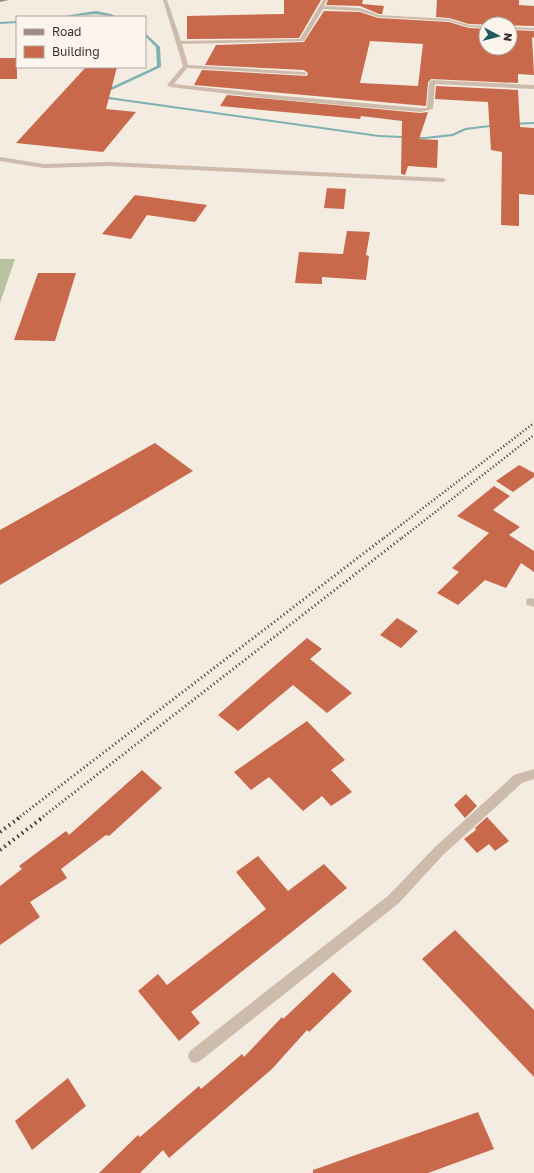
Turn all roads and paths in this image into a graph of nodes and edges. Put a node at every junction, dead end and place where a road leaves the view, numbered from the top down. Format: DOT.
graph roads {
  1 [pos="7,0"];
  2 [pos="165,0"];
  3 [pos="0,1"];
  4 [pos="323,4"];
  5 [pos="478,26"];
  6 [pos="518,28"];
  7 [pos="534,29"];
  8 [pos="179,42"];
  9 [pos="186,66"];
  10 [pos="304,74"];
  11 [pos="534,87"];
  12 [pos="0,159"];
  13 [pos="443,180"];
  14 [pos="534,774"];
  15 [pos="195,1056"];
  1 -- 3 [label="main road"];
  2 -- 8 [label="street"];
  4 -- 5 [label="street"];
  4 -- 8 [label="street"];
  6 -- 7 [label="street"];
  8 -- 9 [label="street"];
  9 -- 10 [label="street"];
  9 -- 11 [label="street"];
  12 -- 13 [label="street"];
  14 -- 15 [label="street"];
}
